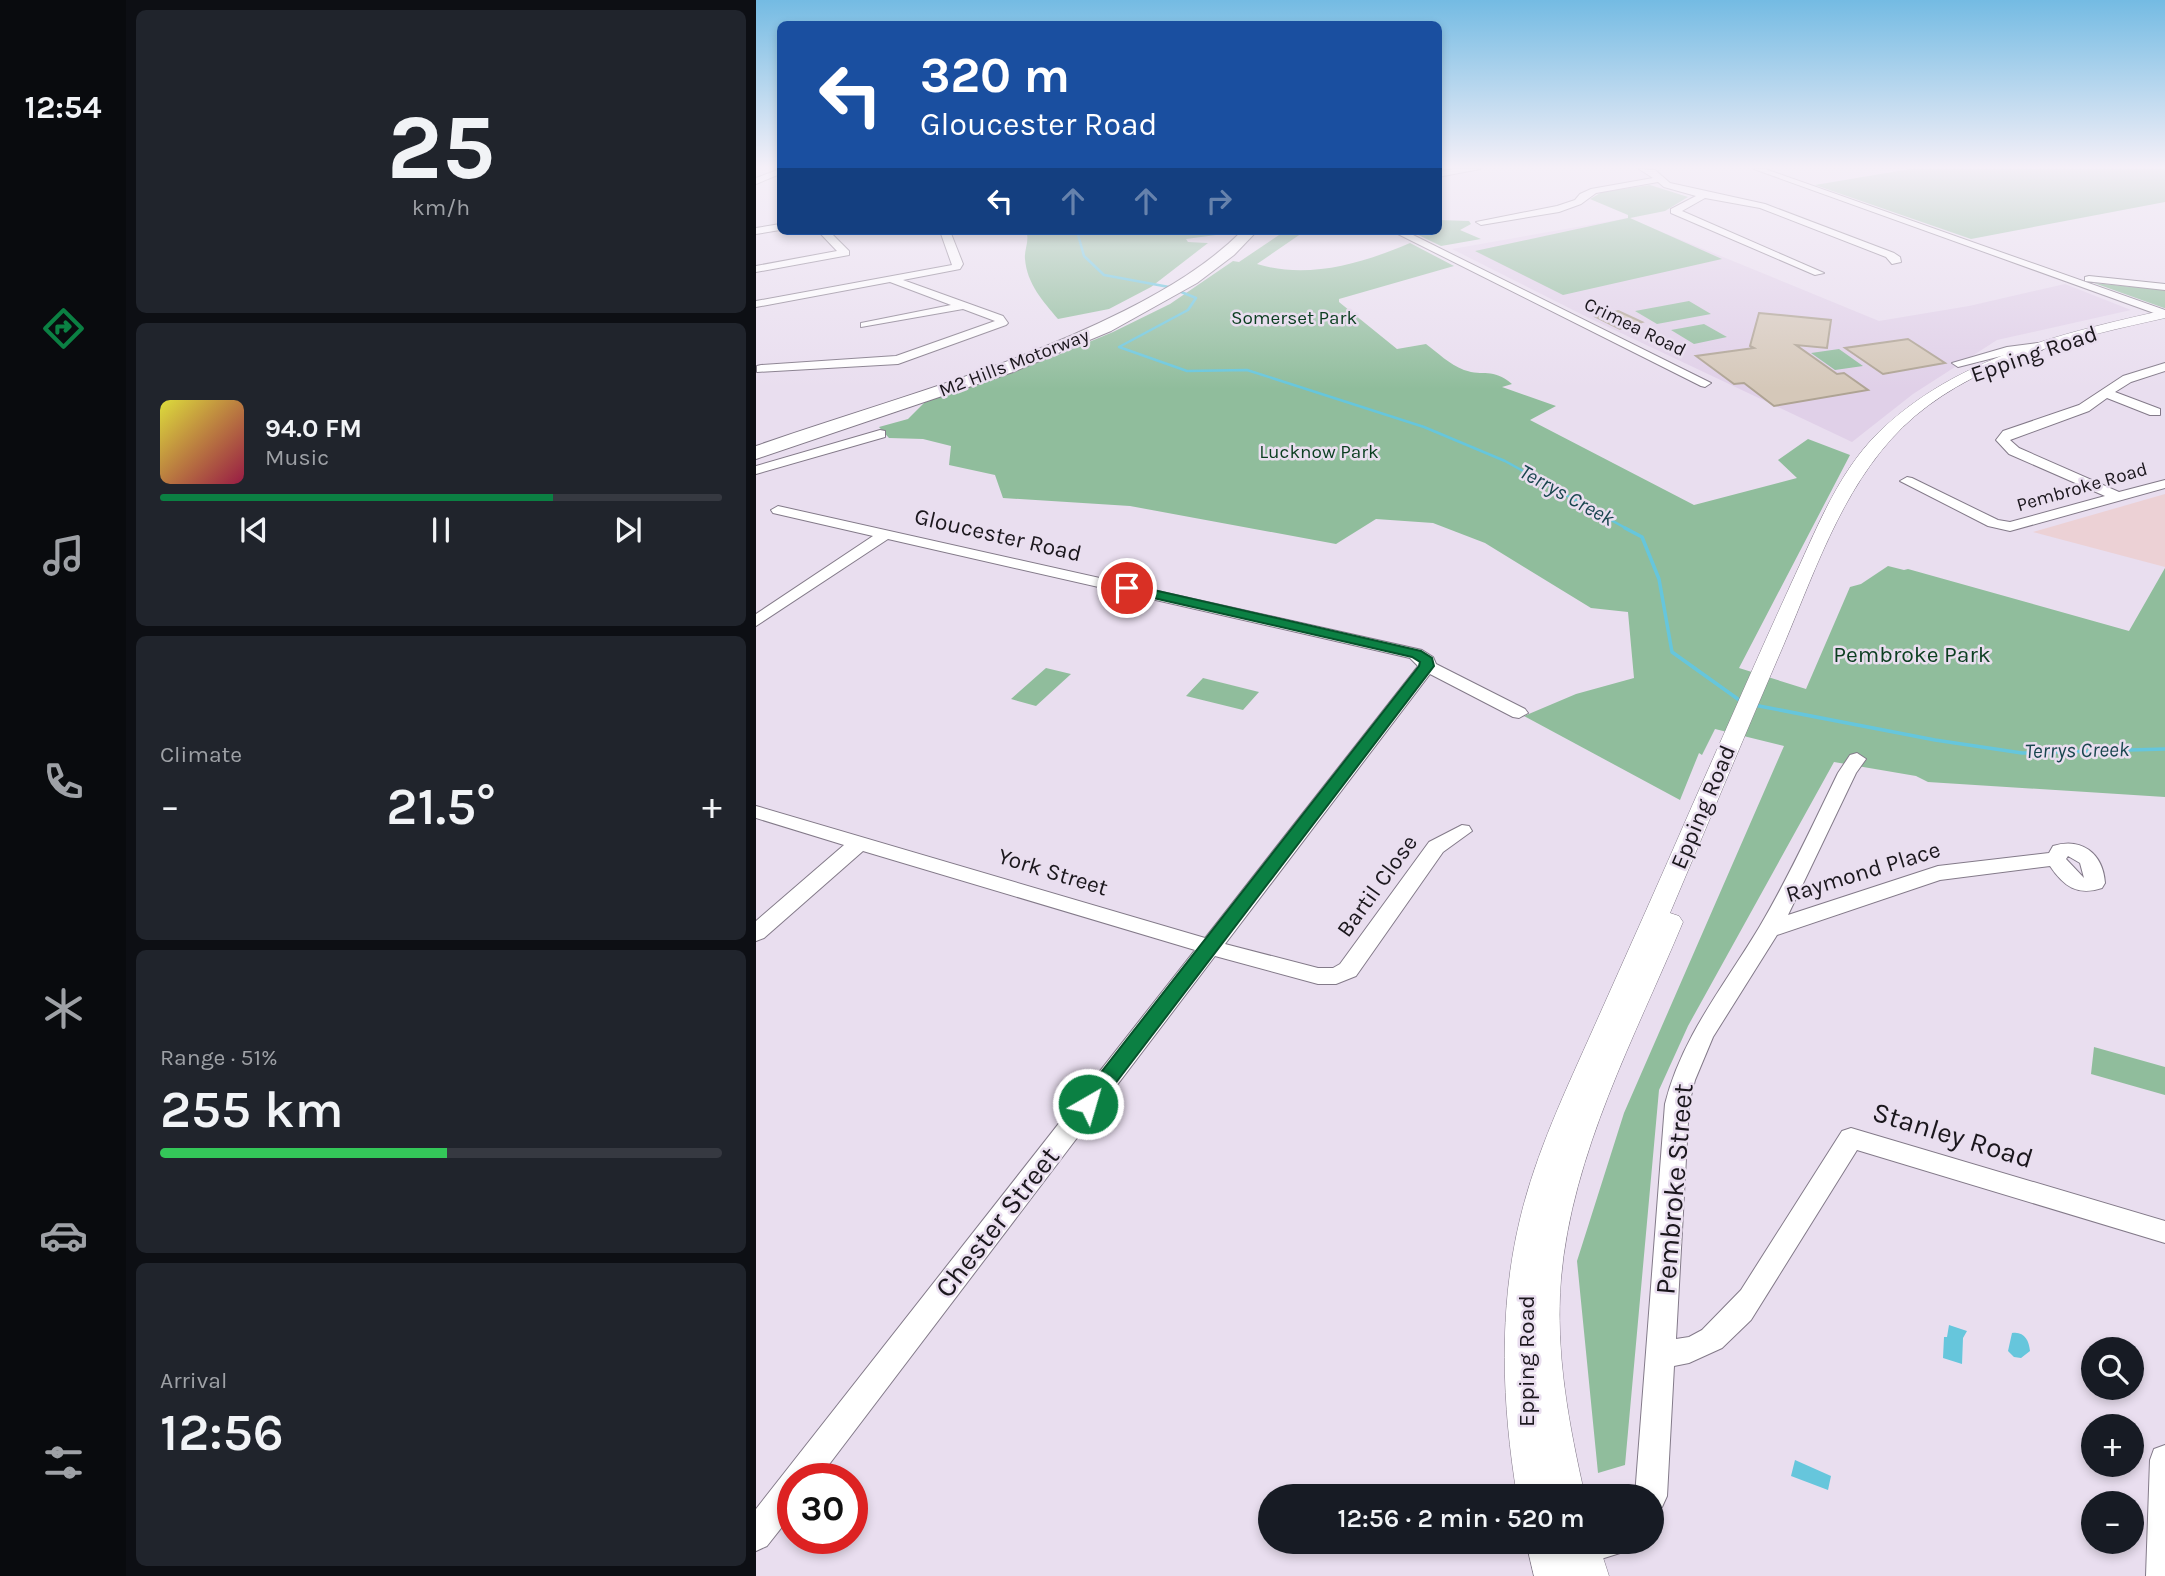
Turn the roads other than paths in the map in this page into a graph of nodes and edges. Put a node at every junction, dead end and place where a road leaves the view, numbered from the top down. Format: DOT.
graph roads {
  1 [pos="835,243"];
  2 [pos="950,243"];
  3 [pos="1224,243"];
  4 [pos="1234,243"];
  5 [pos="1420,243"];
  6 [pos="1748,243"];
  7 [pos="1857,243"];
  8 [pos="1966,243"];
  9 [pos="1896,262"];
  10 [pos="1200,267"];
  11 [pos="756,269"];
  12 [pos="1819,273"];
  13 [pos="2060,276"];
  14 [pos="893,280"];
  15 [pos="2165,287"];
  16 [pos="756,304"];
  17 [pos="962,306"];
  18 [pos="2165,314"];
  19 [pos="865,325"];
  20 [pos="2165,325"];
  21 [pos="1084,332"];
  22 [pos="2038,347"];
  23 [pos="1958,363"];
  24 [pos="2165,367"];
  25 [pos="761,369"];
  26 [pos="1705,383"];
  27 [pos="2108,394"];
  28 [pos="2155,412"];
  29 [pos="880,434"];
  30 [pos="756,442"];
  31 [pos="756,453"];
  32 [pos="756,470"];
  33 [pos="1907,481"];
  34 [pos="2165,484"];
  35 [pos="2118,497"];
  36 [pos="778,510"];
  37 [pos="2010,527"];
  38 [pos="887,533"];
  39 [pos="756,621"];
  40 [pos="1427,666"];
  41 [pos="1767,673"];
  42 [pos="1520,713"];
  43 [pos="1739,742"];
  44 [pos="1857,759"];
  45 [pos="756,813"];
  46 [pos="1462,831"];
  47 [pos="859,843"];
  48 [pos="2056,859"];
  49 [pos="1769,929"];
  50 [pos="756,933"];
  51 [pos="1209,947"];
  52 [pos="1336,976"];
  53 [pos="2165,1232"];
  54 [pos="1660,1353"];
  55 [pos="2165,1460"];
  56 [pos="811,1463"];
  57 [pos="1534,1484"];
  58 [pos="1565,1484"];
  59 [pos="1652,1484"];
  60 [pos="777,1508"];
  61 [pos="756,1535"];
  62 [pos="1548,1554"];
  63 [pos="1553,1576"];
  64 [pos="2162,1576"];
  1 -- 11 [label="street"];
  2 -- 14 [label="street"];
  3 -- 10 [label="highway, M2 Hills Motorway"];
  4 -- 10 [label="highway, M2 Hills Motorway"];
  5 -- 26 [label="street, Crimea Road"];
  6 -- 12 [label="street"];
  7 -- 9 [label="street"];
  8 -- 13 [label="street"];
  10 -- 21 [label="highway, M2 Hills Motorway"];
  13 -- 15 [label="street"];
  13 -- 18 [label="street"];
  14 -- 16 [label="street"];
  14 -- 17 [label="street"];
  17 -- 19 [label="street"];
  17 -- 25 [label="street"];
  18 -- 22 [label="main road, Epping Road"];
  20 -- 41 [label="main road, Epping Road"];
  21 -- 30 [label="highway, M2 Hills Motorway"];
  21 -- 31 [label="highway, M2 Hills Motorway"];
  22 -- 23 [label="street"];
  22 -- 41 [label="main road, Epping Road"];
  24 -- 27 [label="street"];
  27 -- 28 [label="street"];
  27 -- 35 [label="street"];
  29 -- 32 [label="street"];
  33 -- 37 [label="street"];
  34 -- 35 [label="street, Pembroke Road"];
  35 -- 37 [label="street, Pembroke Road"];
  36 -- 38 [label="street, Gloucester Road"];
  38 -- 39 [label="street"];
  38 -- 40 [label="street, Gloucester Road"];
  40 -- 42 [label="street, Gloucester Road"];
  40 -- 51 [label="street, Chester Street"];
  41 -- 43 [label="main road, Epping Road"];
  43 -- 57 [label="main road, Epping Road"];
  43 -- 58 [label="main road, Epping Road"];
  44 -- 49 [label="street, Pembroke Street"];
  45 -- 47 [label="street, York Street"];
  46 -- 52 [label="street, Bartil Close"];
  47 -- 50 [label="street"];
  47 -- 51 [label="street, York Street"];
  48 -- 49 [label="street, Raymond Place"];
  49 -- 54 [label="street, Pembroke Street"];
  51 -- 52 [label="street, York Street"];
  51 -- 56 [label="street, Chester Street"];
  53 -- 54 [label="street, Stanley Road"];
  54 -- 59 [label="street, Pembroke Street"];
  55 -- 64 [label="street"];
  60 -- 61 [label="street"];
  62 -- 63 [label="main road"];
}
